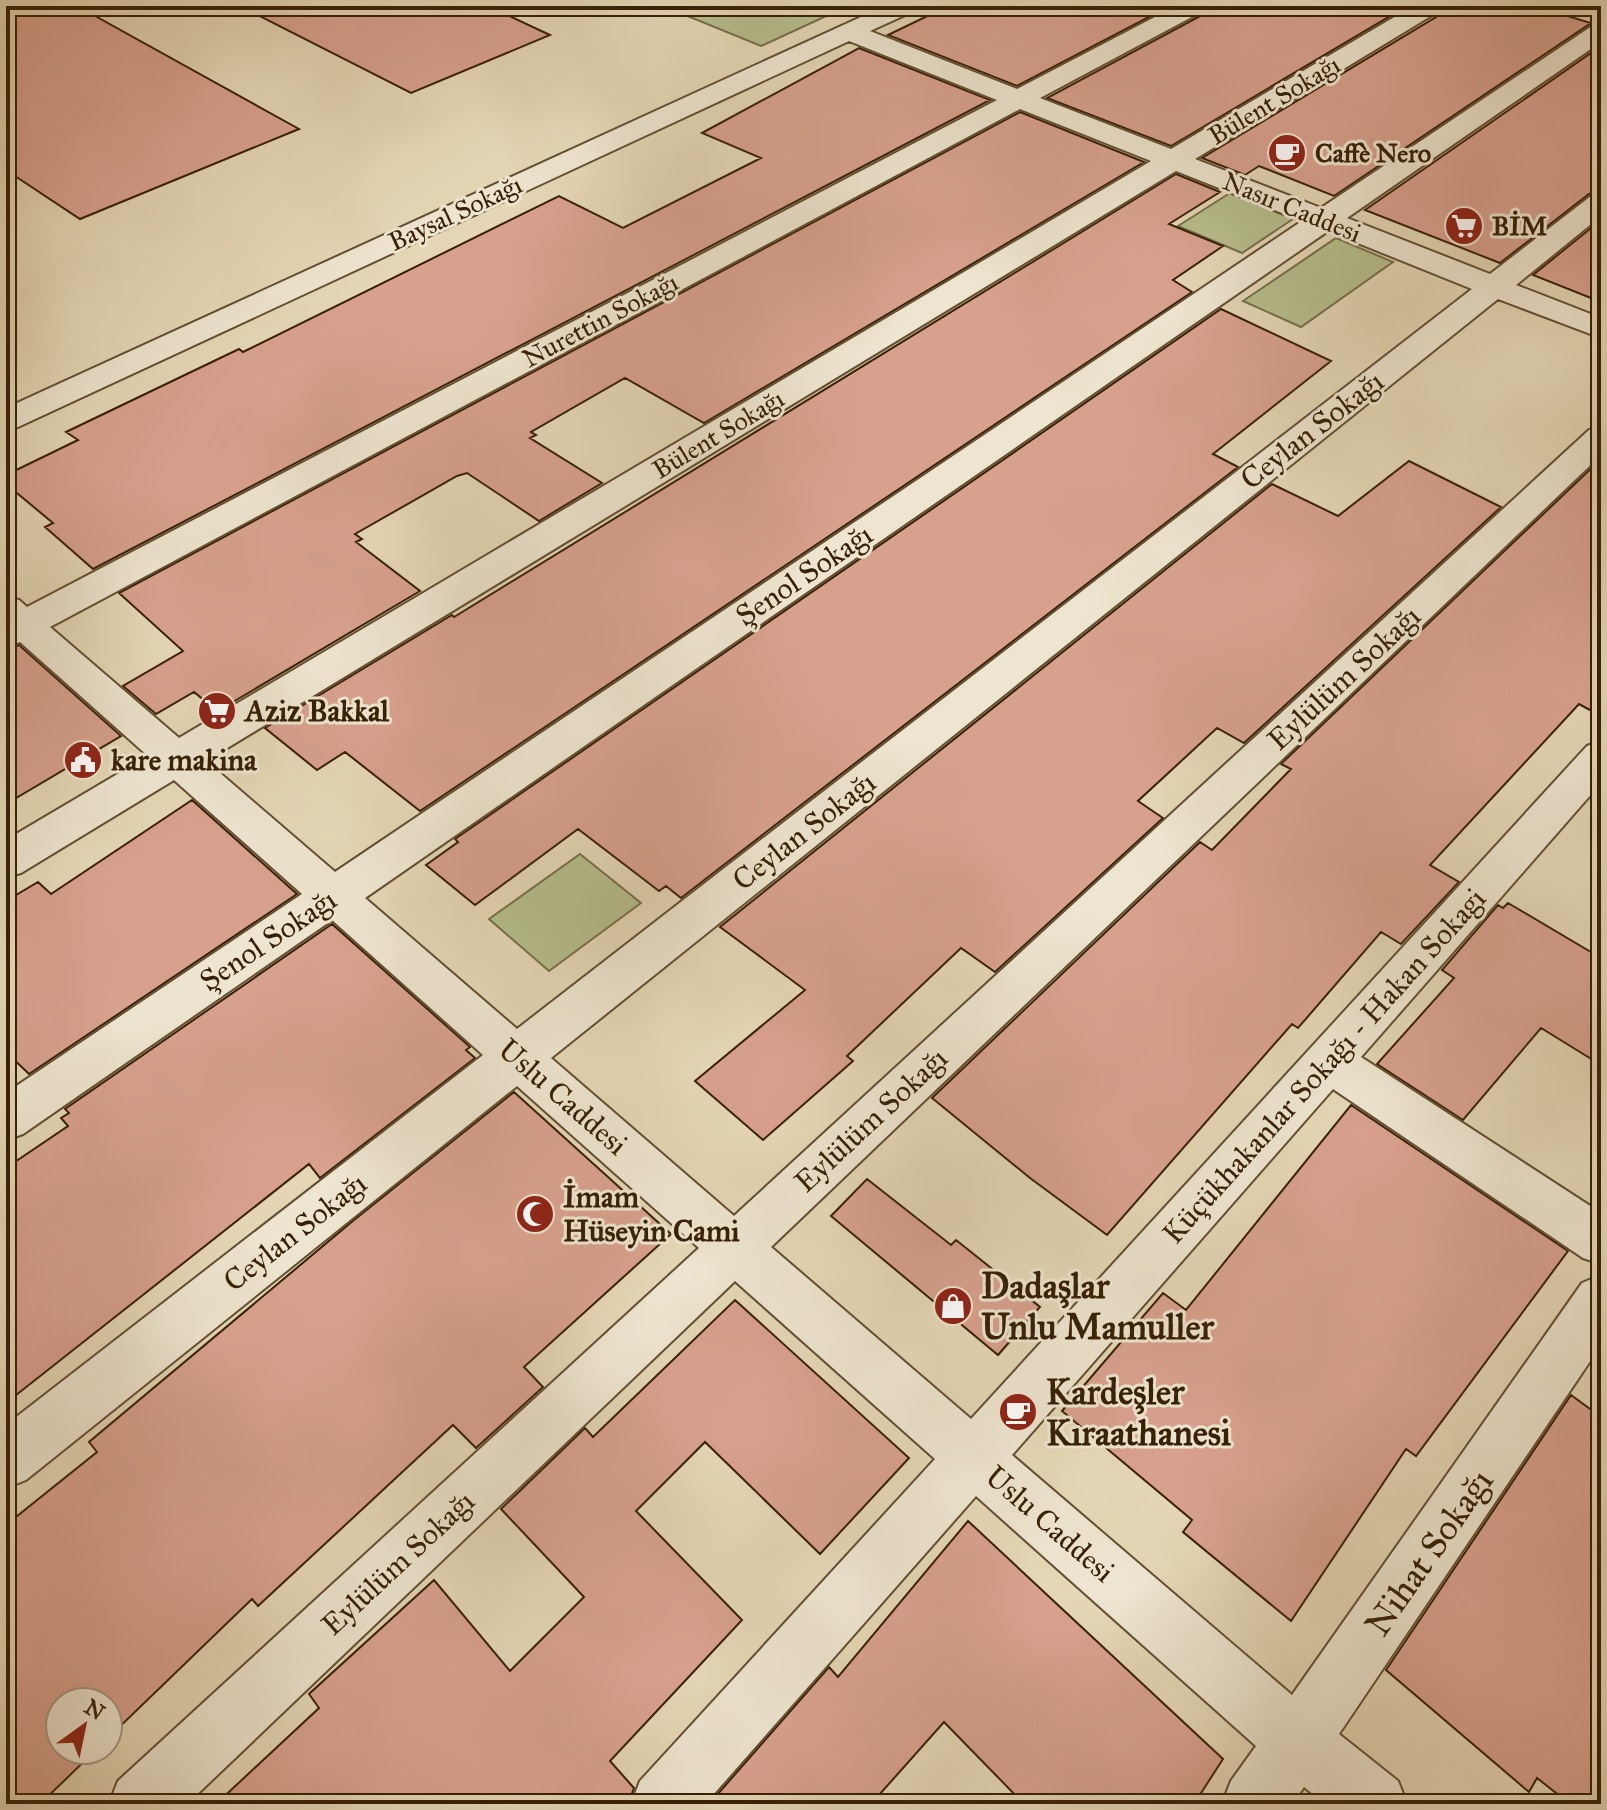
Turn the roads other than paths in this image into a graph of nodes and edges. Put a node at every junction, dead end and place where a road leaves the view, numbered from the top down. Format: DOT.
graph roads {
  1 [pos="905,6"];
  2 [pos="1194,6"];
  3 [pos="1430,6"];
  4 [pos="1601,31"];
  5 [pos="849,32"];
  6 [pos="1018,99"];
  7 [pos="1174,160"];
  8 [pos="1601,202"];
  9 [pos="1325,220"];
  10 [pos="1494,287"];
  11 [pos="1601,329"];
  12 [pos="6,420"];
  13 [pos="1601,437"];
  14 [pos="12,622"];
  15 [pos="1601,756"];
  16 [pos="177,758"];
  17 [pos="6,861"];
  18 [pos="333,896"];
  19 [pos="518,1057"];
  20 [pos="1329,1061"];
  21 [pos="6,1119"];
  22 [pos="1601,1241"];
  23 [pos="735,1248"];
  24 [pos="1601,1300"];
  25 [pos="973,1457"];
  26 [pos="6,1460"];
  27 [pos="1297,1741"];
  28 [pos="141,1804"];
  29 [pos="663,1804"];
  30 [pos="1254,1804"];
  31 [pos="1375,1804"];
  1 -- 5 [label="street, Baysal Sokağı"];
  2 -- 6 [label="street, Nurettin Sokağı"];
  3 -- 7 [label="street, Bülent Sokağı"];
  4 -- 9 [label="street, Şenol Sokağı"];
  5 -- 6 [label="street, Nasır Caddesi"];
  5 -- 12 [label="street, Baysal Sokağı"];
  6 -- 7 [label="street, Nasır Caddesi"];
  6 -- 14 [label="street, Nurettin Sokağı"];
  7 -- 9 [label="street, Nasır Caddesi"];
  7 -- 16 [label="street, Bülent Sokağı"];
  8 -- 10 [label="street, Ceylan Sokağı"];
  9 -- 10 [label="street, Nasır Caddesi"];
  9 -- 18 [label="street, Şenol Sokağı"];
  10 -- 11 [label="street, Nasır Caddesi"];
  10 -- 19 [label="street, Ceylan Sokağı"];
  13 -- 23 [label="street, Eylülüm Sokağı"];
  14 -- 16 [label="street, Uslu Caddesi"];
  15 -- 20 [label="street, Küçükhakanlar Sokağı - Hakan Sokagi"];
  16 -- 17 [label="street, Bülent Sokağı"];
  16 -- 18 [label="street, Uslu Caddesi"];
  18 -- 19 [label="street, Uslu Caddesi"];
  18 -- 21 [label="street, Şenol Sokağı"];
  19 -- 23 [label="street, Uslu Caddesi"];
  19 -- 26 [label="street, Ceylan Sokağı"];
  20 -- 22 [label="street"];
  20 -- 25 [label="street, Küçükhakanlar Sokağı - Hakan Sokagi"];
  23 -- 25 [label="street, Uslu Caddesi"];
  23 -- 28 [label="street, Eylülüm Sokağı"];
  24 -- 27 [label="street, Nihat Sokağı"];
  25 -- 27 [label="street, Uslu Caddesi"];
  25 -- 29 [label="street, Küçükhakanlar Sokağı - Hakan Sokagi"];
  27 -- 30 [label="street, Nihat Sokağı"];
  27 -- 31 [label="street, Uslu Caddesi"];
}
